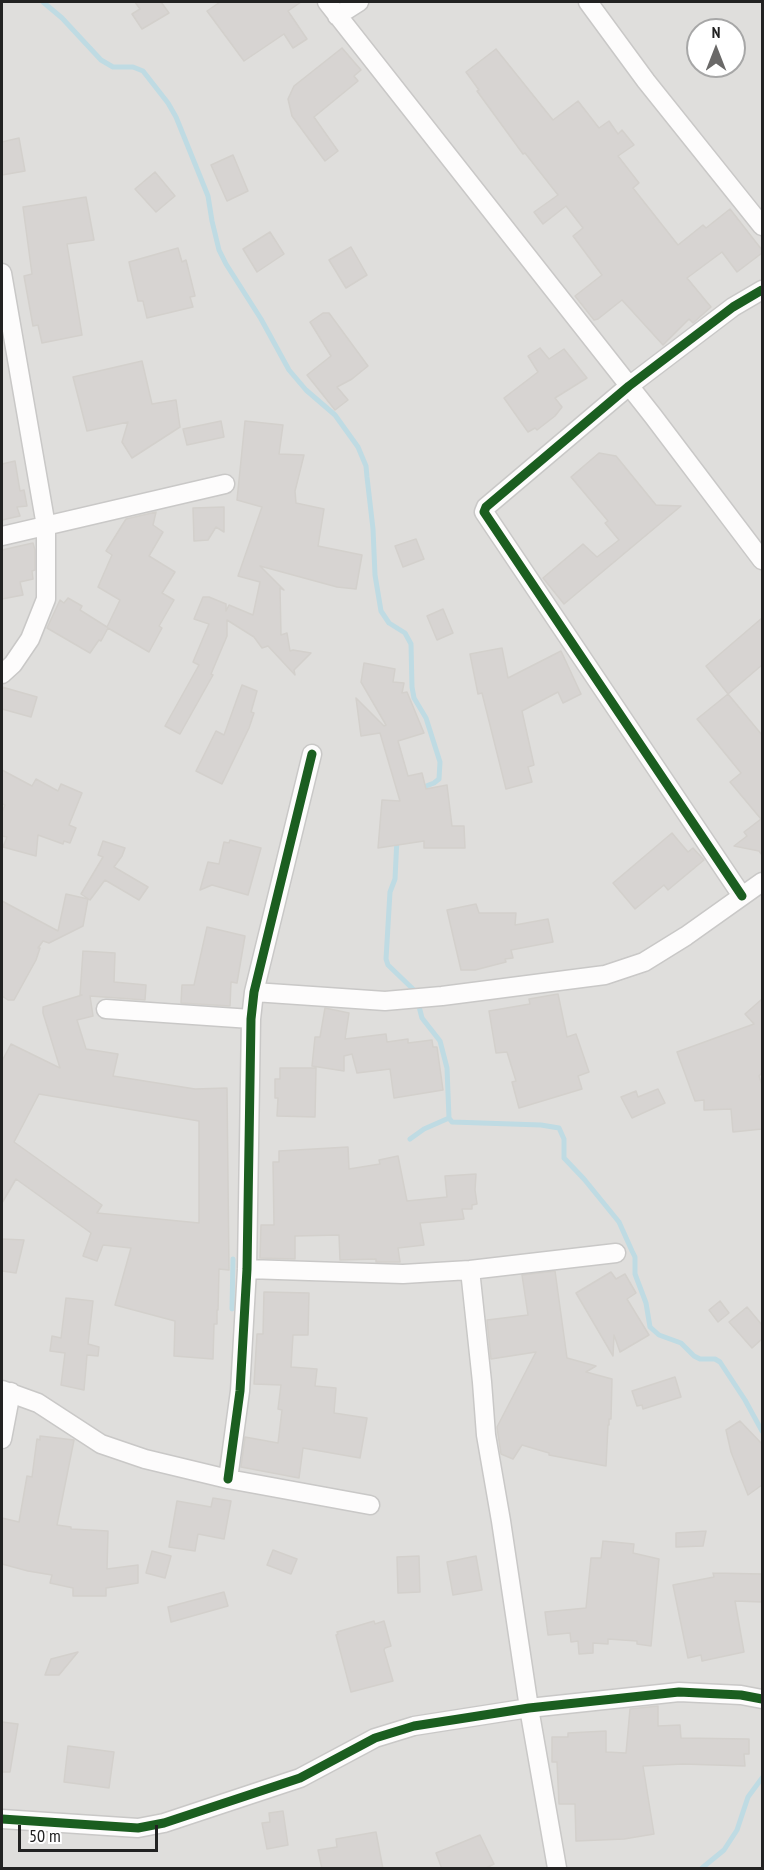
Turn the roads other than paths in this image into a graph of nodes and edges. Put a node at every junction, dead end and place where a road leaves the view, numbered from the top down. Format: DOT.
graph roads {
  1 [pos="359,2"];
  2 [pos="588,2"];
  3 [pos="332,9"];
  4 [pos="762,225"];
  5 [pos="2,273"];
  6 [pos="762,290"];
  7 [pos="10,364"];
  8 [pos="629,386"];
  9 [pos="225,484"];
  10 [pos="46,526"];
  11 [pos="2,536"];
  12 [pos="762,560"];
  13 [pos="2,674"];
  14 [pos="312,754"];
  15 [pos="762,882"];
  16 [pos="742,896"];
  17 [pos="254,992"];
  18 [pos="106,1009"];
  19 [pos="251,1018"];
  20 [pos="616,1253"];
  21 [pos="247,1269"];
  22 [pos="470,1270"];
  23 [pos="6,1391"];
  24 [pos="2,1438"];
  25 [pos="228,1479"];
  26 [pos="370,1505"];
  27 [pos="762,1699"];
  28 [pos="529,1708"];
  29 [pos="2,1819"];
  30 [pos="557,1869"];
  1 -- 3 [label="street"];
  2 -- 4 [label="street"];
  3 -- 8 [label="street"];
  5 -- 7 [label="street"];
  6 -- 8 [label="street"];
  7 -- 10 [label="street"];
  8 -- 12 [label="street"];
  8 -- 16 [label="street"];
  9 -- 10 [label="street"];
  10 -- 11 [label="street"];
  10 -- 13 [label="street"];
  14 -- 17 [label="street"];
  15 -- 16 [label="street"];
  16 -- 17 [label="street"];
  17 -- 19 [label="street"];
  18 -- 19 [label="street"];
  19 -- 21 [label="street"];
  20 -- 22 [label="street"];
  21 -- 22 [label="street"];
  21 -- 25 [label="street"];
  22 -- 28 [label="street"];
  23 -- 24 [label="street"];
  23 -- 25 [label="street"];
  25 -- 26 [label="street"];
  27 -- 28 [label="street"];
  28 -- 29 [label="street"];
  28 -- 30 [label="street"];
}
